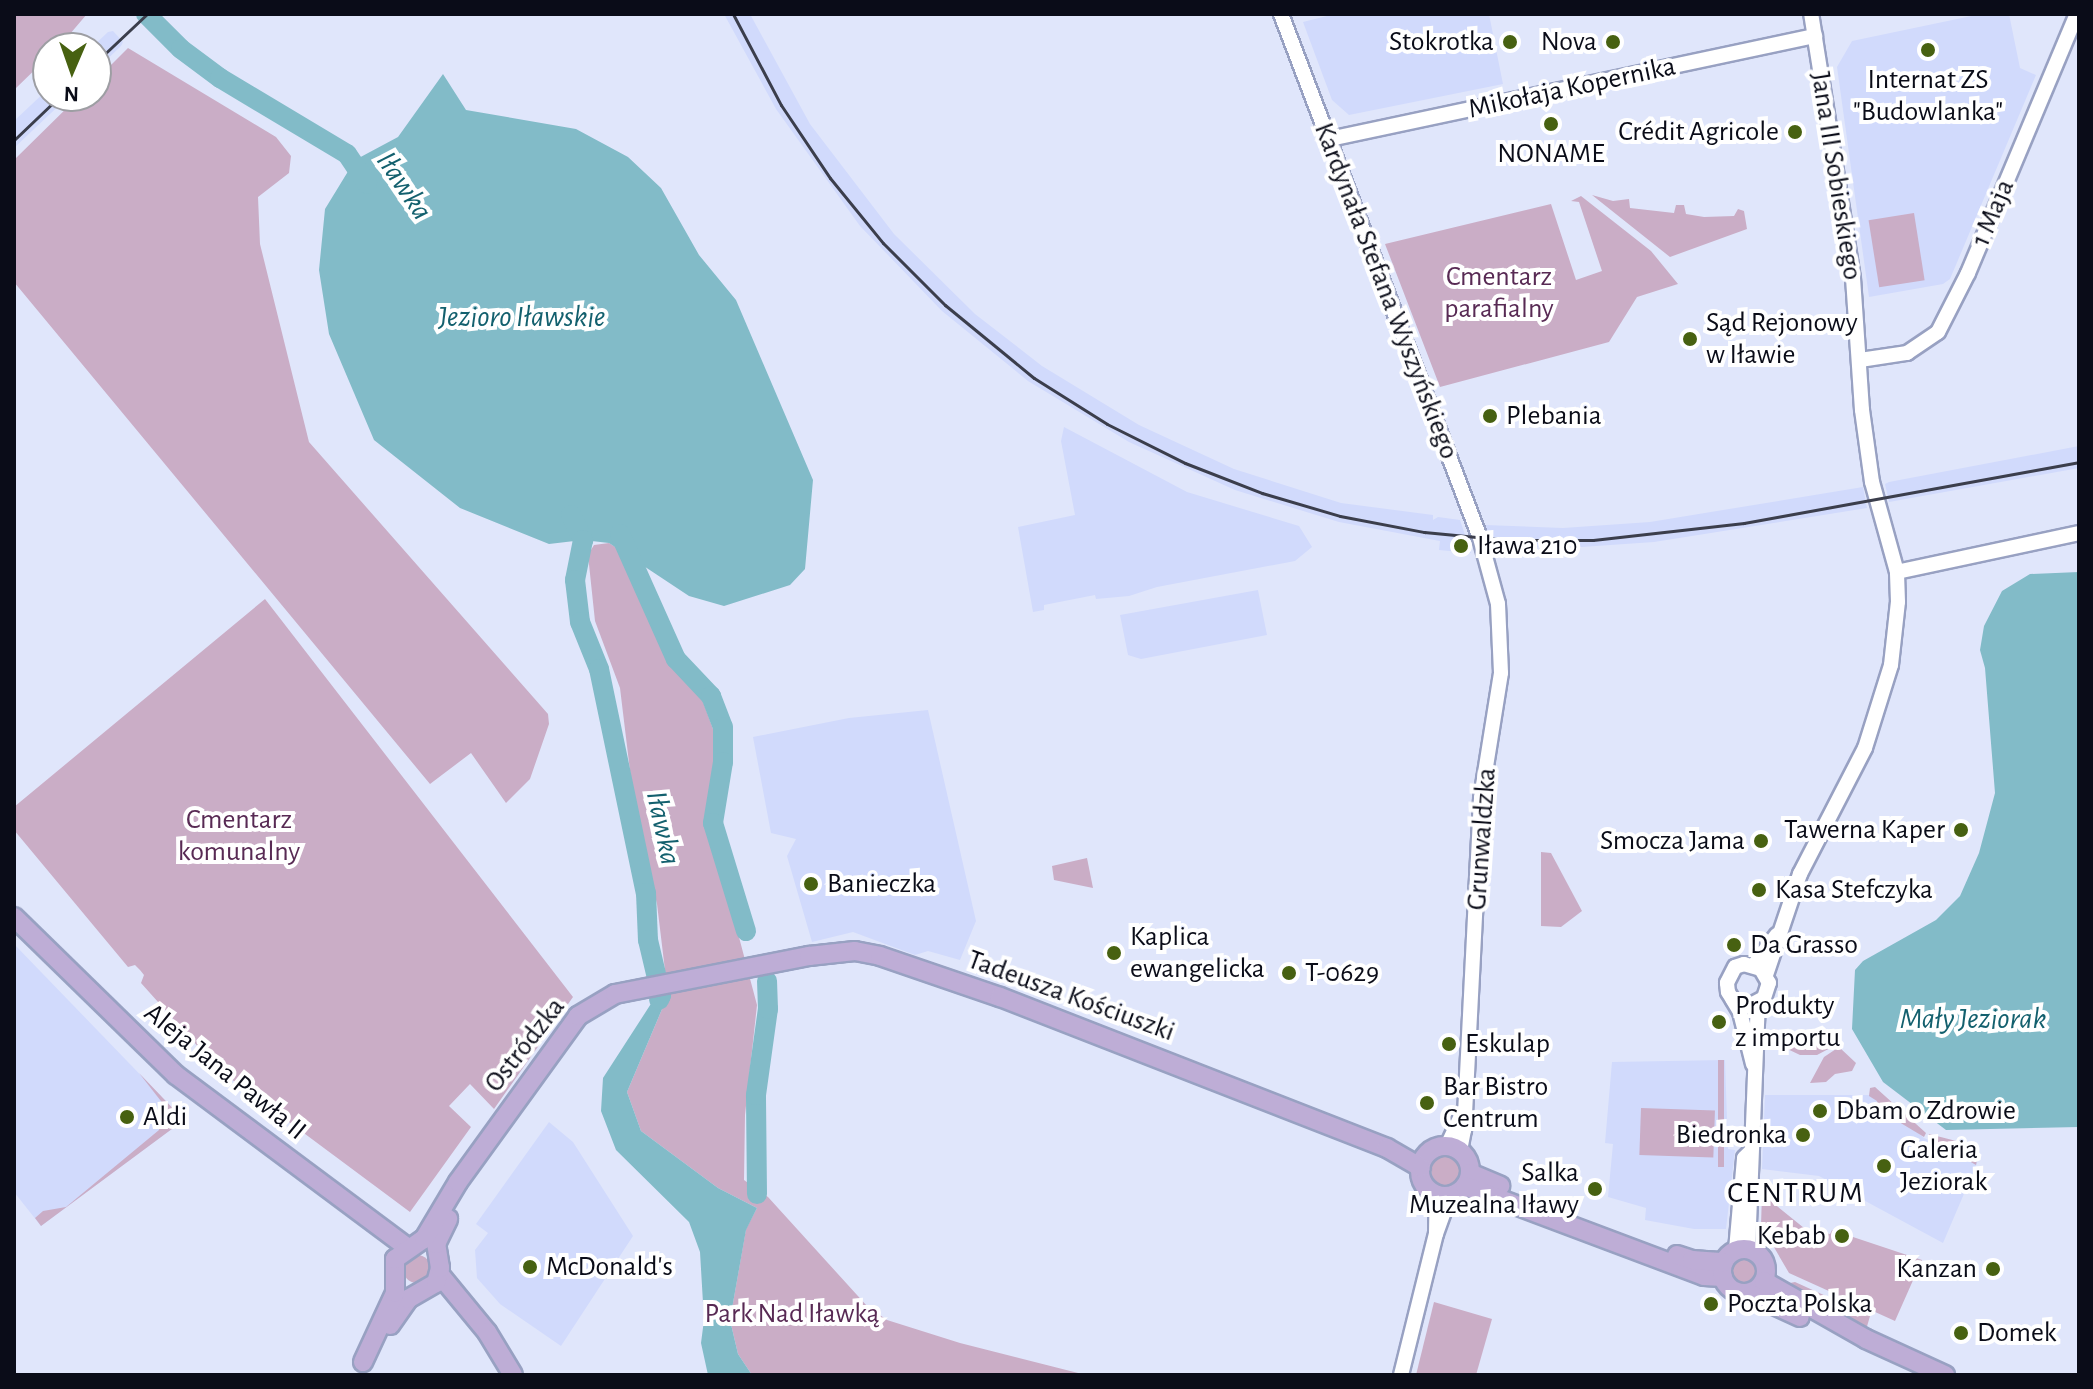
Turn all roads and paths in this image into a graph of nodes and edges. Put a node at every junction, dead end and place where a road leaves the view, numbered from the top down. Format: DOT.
graph roads {
  1 [pos="1281,14"];
  2 [pos="1811,14"];
  3 [pos="2077,14"];
  4 [pos="1815,36"];
  5 [pos="1330,139"];
  6 [pos="1860,360"];
  7 [pos="2079,533"];
  8 [pos="1490,569"];
  9 [pos="1897,572"];
  10 [pos="14,901"];
  11 [pos="14,917"];
  12 [pos="1777,935"];
  13 [pos="1754,965"];
  14 [pos="727,974"];
  15 [pos="1766,975"];
  16 [pos="88,989"];
  17 [pos="1733,1000"];
  18 [pos="1758,1003"];
  19 [pos="1754,1065"];
  20 [pos="1454,1149"];
  21 [pos="479,1156"];
  22 [pos="1423,1162"];
  23 [pos="1455,1187"];
  24 [pos="331,1192"];
  25 [pos="412,1247"];
  26 [pos="435,1255"];
  27 [pos="1733,1260"];
  28 [pos="394,1272"];
  29 [pos="440,1275"];
  30 [pos="1764,1281"];
  31 [pos="420,1293"];
  32 [pos="1748,1293"];
  33 [pos="1866,1339"];
  34 [pos="502,1358"];
  35 [pos="359,1369"];
  36 [pos="513,1375"];
  37 [pos="1401,1375"];
  38 [pos="1945,1375"];
  1 -- 5 [label="street, Kardynała Stefana Wyszyńskiego"];
  2 -- 4 [label="street, Jana III Sobieskiego"];
  3 -- 6 [label="street, 1 Maja"];
  4 -- 5 [label="street, Mikołaja Kopernika"];
  4 -- 6 [label="street, Jana III Sobieskiego"];
  5 -- 8 [label="street, Kardynała Stefana Wyszyńskiego"];
  6 -- 9 [label="street, Jana III Sobieskiego"];
  7 -- 9 [label="street"];
  8 -- 20 [label="street, Grunwaldzka"];
  9 -- 12 [label="street, Jana III Sobieskiego"];
  10 -- 16 [label="main road, Aleja Jana Pawła II"];
  11 -- 16 [label="main road, Aleja Jana Pawła II"];
  12 -- 13 [label="street, Jana III Sobieskiego"];
  12 -- 15 [label="street, Jana III Sobieskiego"];
  13 -- 15 [label="street"];
  13 -- 17 [label="street"];
  14 -- 21 [label="main road, Ostródzka"];
  14 -- 22 [label="main road, Tadeusza Kościuszki"];
  15 -- 18 [label="street"];
  16 -- 24 [label="main road, Aleja Jana Pawła II"];
  17 -- 18 [label="street"];
  17 -- 19 [label="street"];
  18 -- 19 [label="street"];
  19 -- 27 [label="street"];
  20 -- 22 [label="main road"];
  20 -- 23 [label="main road"];
  21 -- 25 [label="main road, Ostródzka"];
  21 -- 26 [label="main road, Ostródzka"];
  22 -- 23 [label="main road"];
  23 -- 27 [label="main road"];
  23 -- 37 [label="street"];
  24 -- 25 [label="main road, Aleja Jana Pawła II"];
  24 -- 28 [label="main road, Aleja Jana Pawła II"];
  25 -- 26 [label="main road"];
  25 -- 28 [label="main road, Ostródzka"];
  26 -- 29 [label="main road"];
  27 -- 30 [label="main road"];
  27 -- 32 [label="main road"];
  28 -- 31 [label="main road"];
  28 -- 35 [label="main road, Ostródzka"];
  29 -- 31 [label="main road, Ostródzka"];
  29 -- 34 [label="main road"];
  30 -- 32 [label="main road"];
  30 -- 33 [label="main road"];
  31 -- 34 [label="main road"];
  31 -- 35 [label="main road, Ostródzka"];
  32 -- 33 [label="main road"];
  33 -- 38 [label="main road"];
  34 -- 36 [label="main road"];
}
